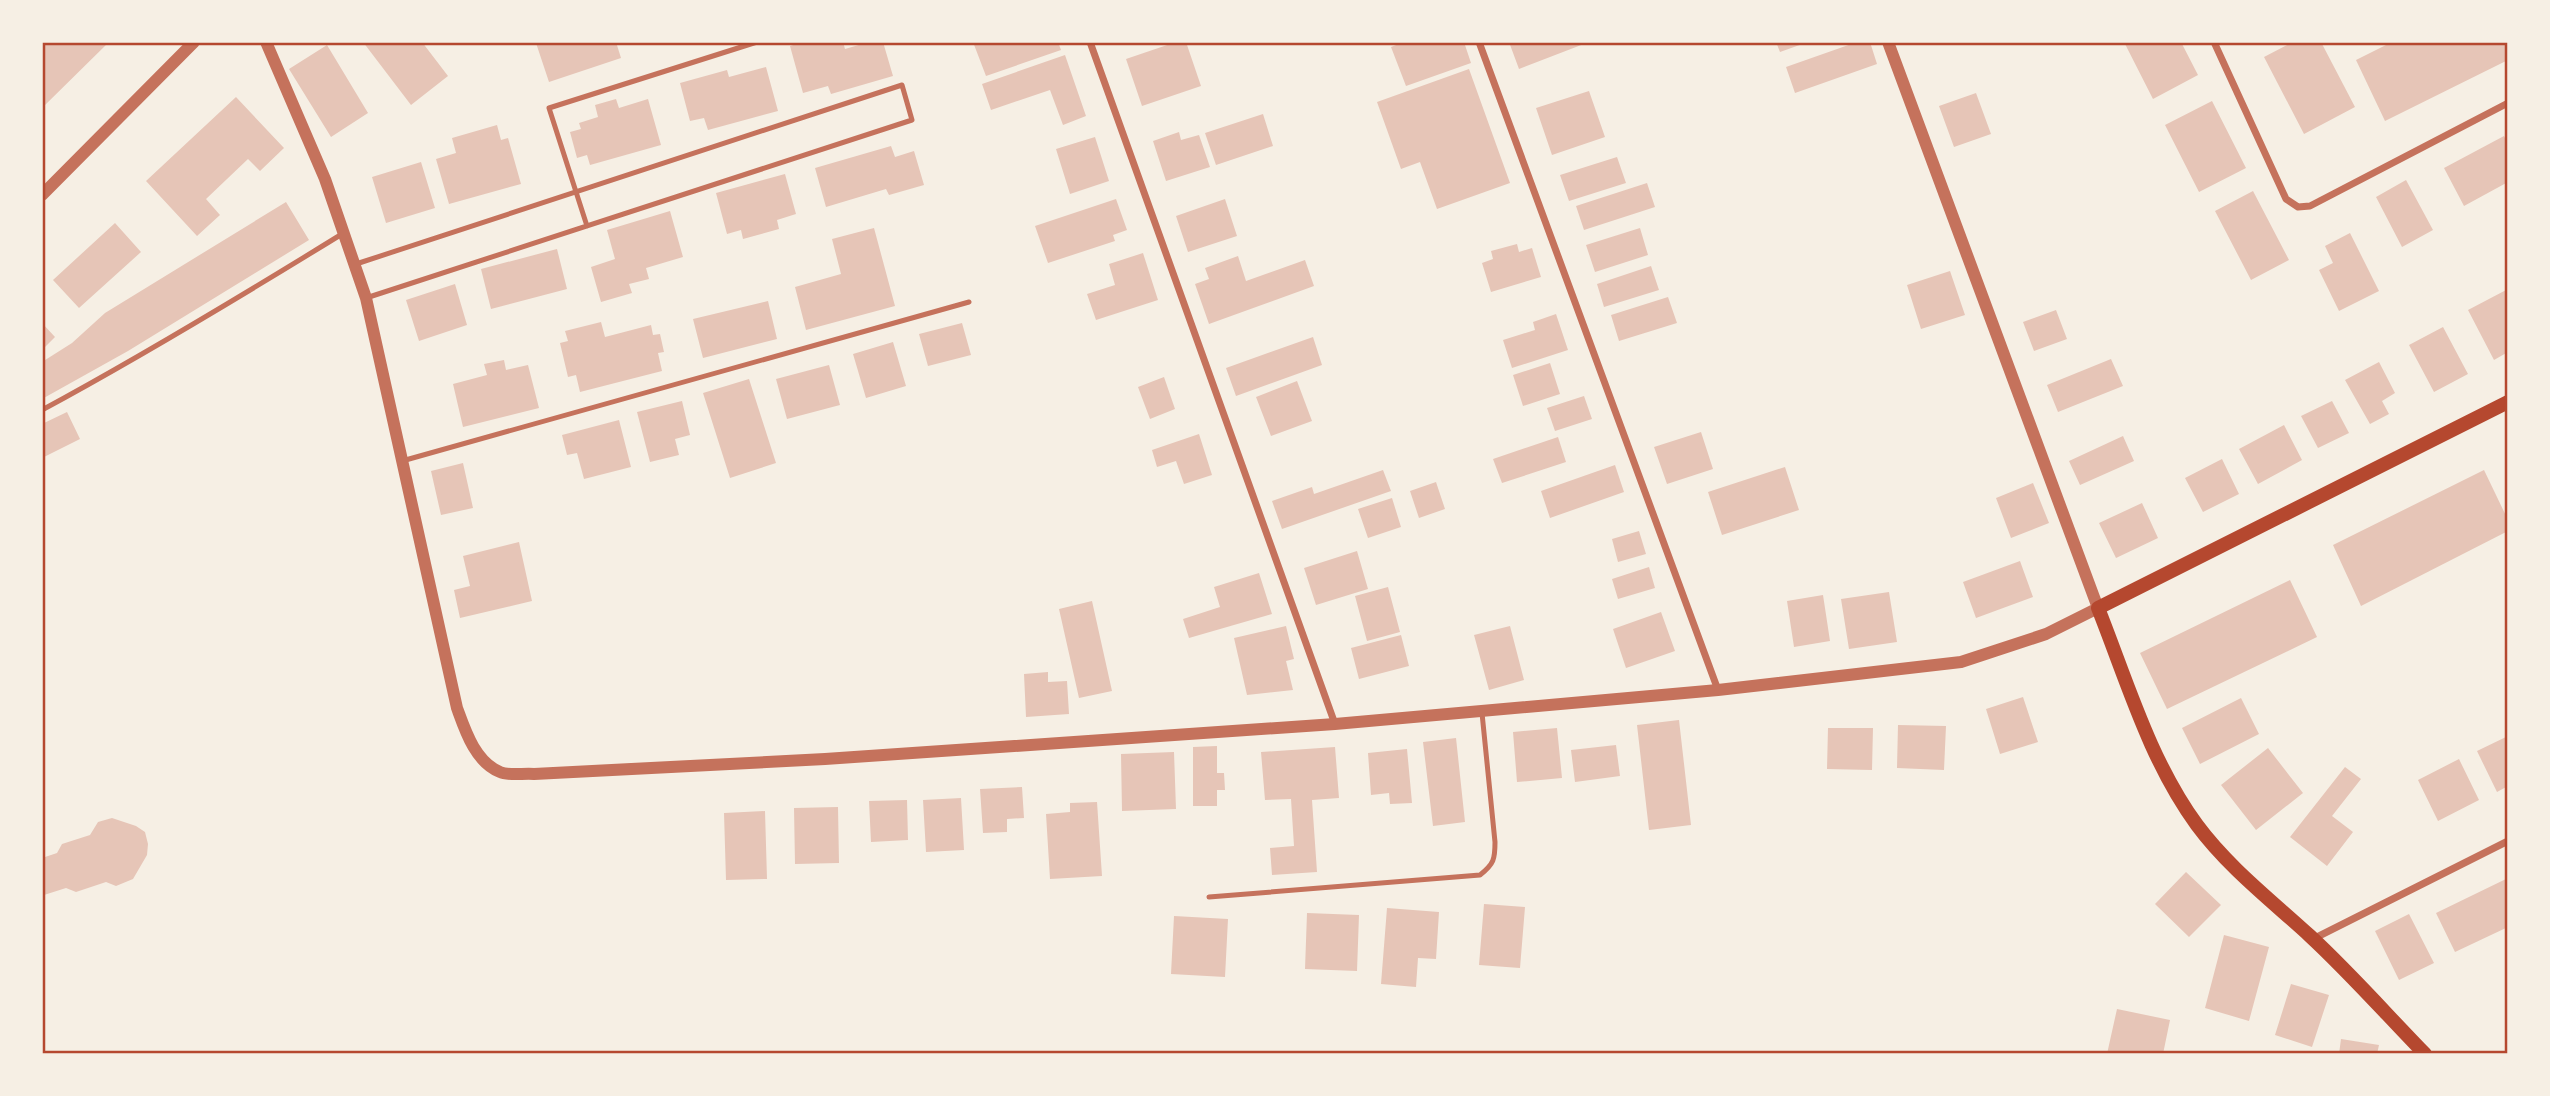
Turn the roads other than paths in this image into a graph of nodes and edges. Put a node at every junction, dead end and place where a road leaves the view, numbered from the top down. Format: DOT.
graph roads {
  1 [pos="194,42"];
  2 [pos="266,42"];
  3 [pos="757,42"];
  4 [pos="1090,42"];
  5 [pos="1479,42"];
  6 [pos="1888,42"];
  7 [pos="2214,42"];
  8 [pos="2508,103"];
  9 [pos="577,193"];
  10 [pos="42,195"];
  11 [pos="587,226"];
  12 [pos="345,232"];
  13 [pos="356,264"];
  14 [pos="366,299"];
  15 [pos="969,302"];
  16 [pos="2508,402"];
  17 [pos="42,410"];
  18 [pos="402,461"];
  19 [pos="2098,608"];
  20 [pos="1718,690"];
  21 [pos="1482,713"];
  22 [pos="1335,724"];
  23 [pos="2508,841"];
  24 [pos="1209,897"];
  25 [pos="2313,939"];
  26 [pos="2424,1054"];
  1 -- 10 [label="street"];
  2 -- 12 [label="street"];
  3 -- 9 [label="lane"];
  4 -- 22 [label="street"];
  5 -- 20 [label="street"];
  6 -- 19 [label="street"];
  7 -- 8 [label="street"];
  9 -- 11 [label="lane"];
  9 -- 11 [label="lane"];
  9 -- 13 [label="lane"];
  11 -- 14 [label="lane"];
  12 -- 13 [label="street"];
  12 -- 17 [label="lane"];
  13 -- 14 [label="street"];
  14 -- 18 [label="street"];
  15 -- 18 [label="lane"];
  16 -- 19 [label="main road"];
  18 -- 22 [label="street"];
  19 -- 20 [label="street"];
  19 -- 25 [label="main road"];
  20 -- 21 [label="street"];
  21 -- 22 [label="street"];
  21 -- 24 [label="lane"];
  23 -- 25 [label="street"];
  25 -- 26 [label="main road"];
}
